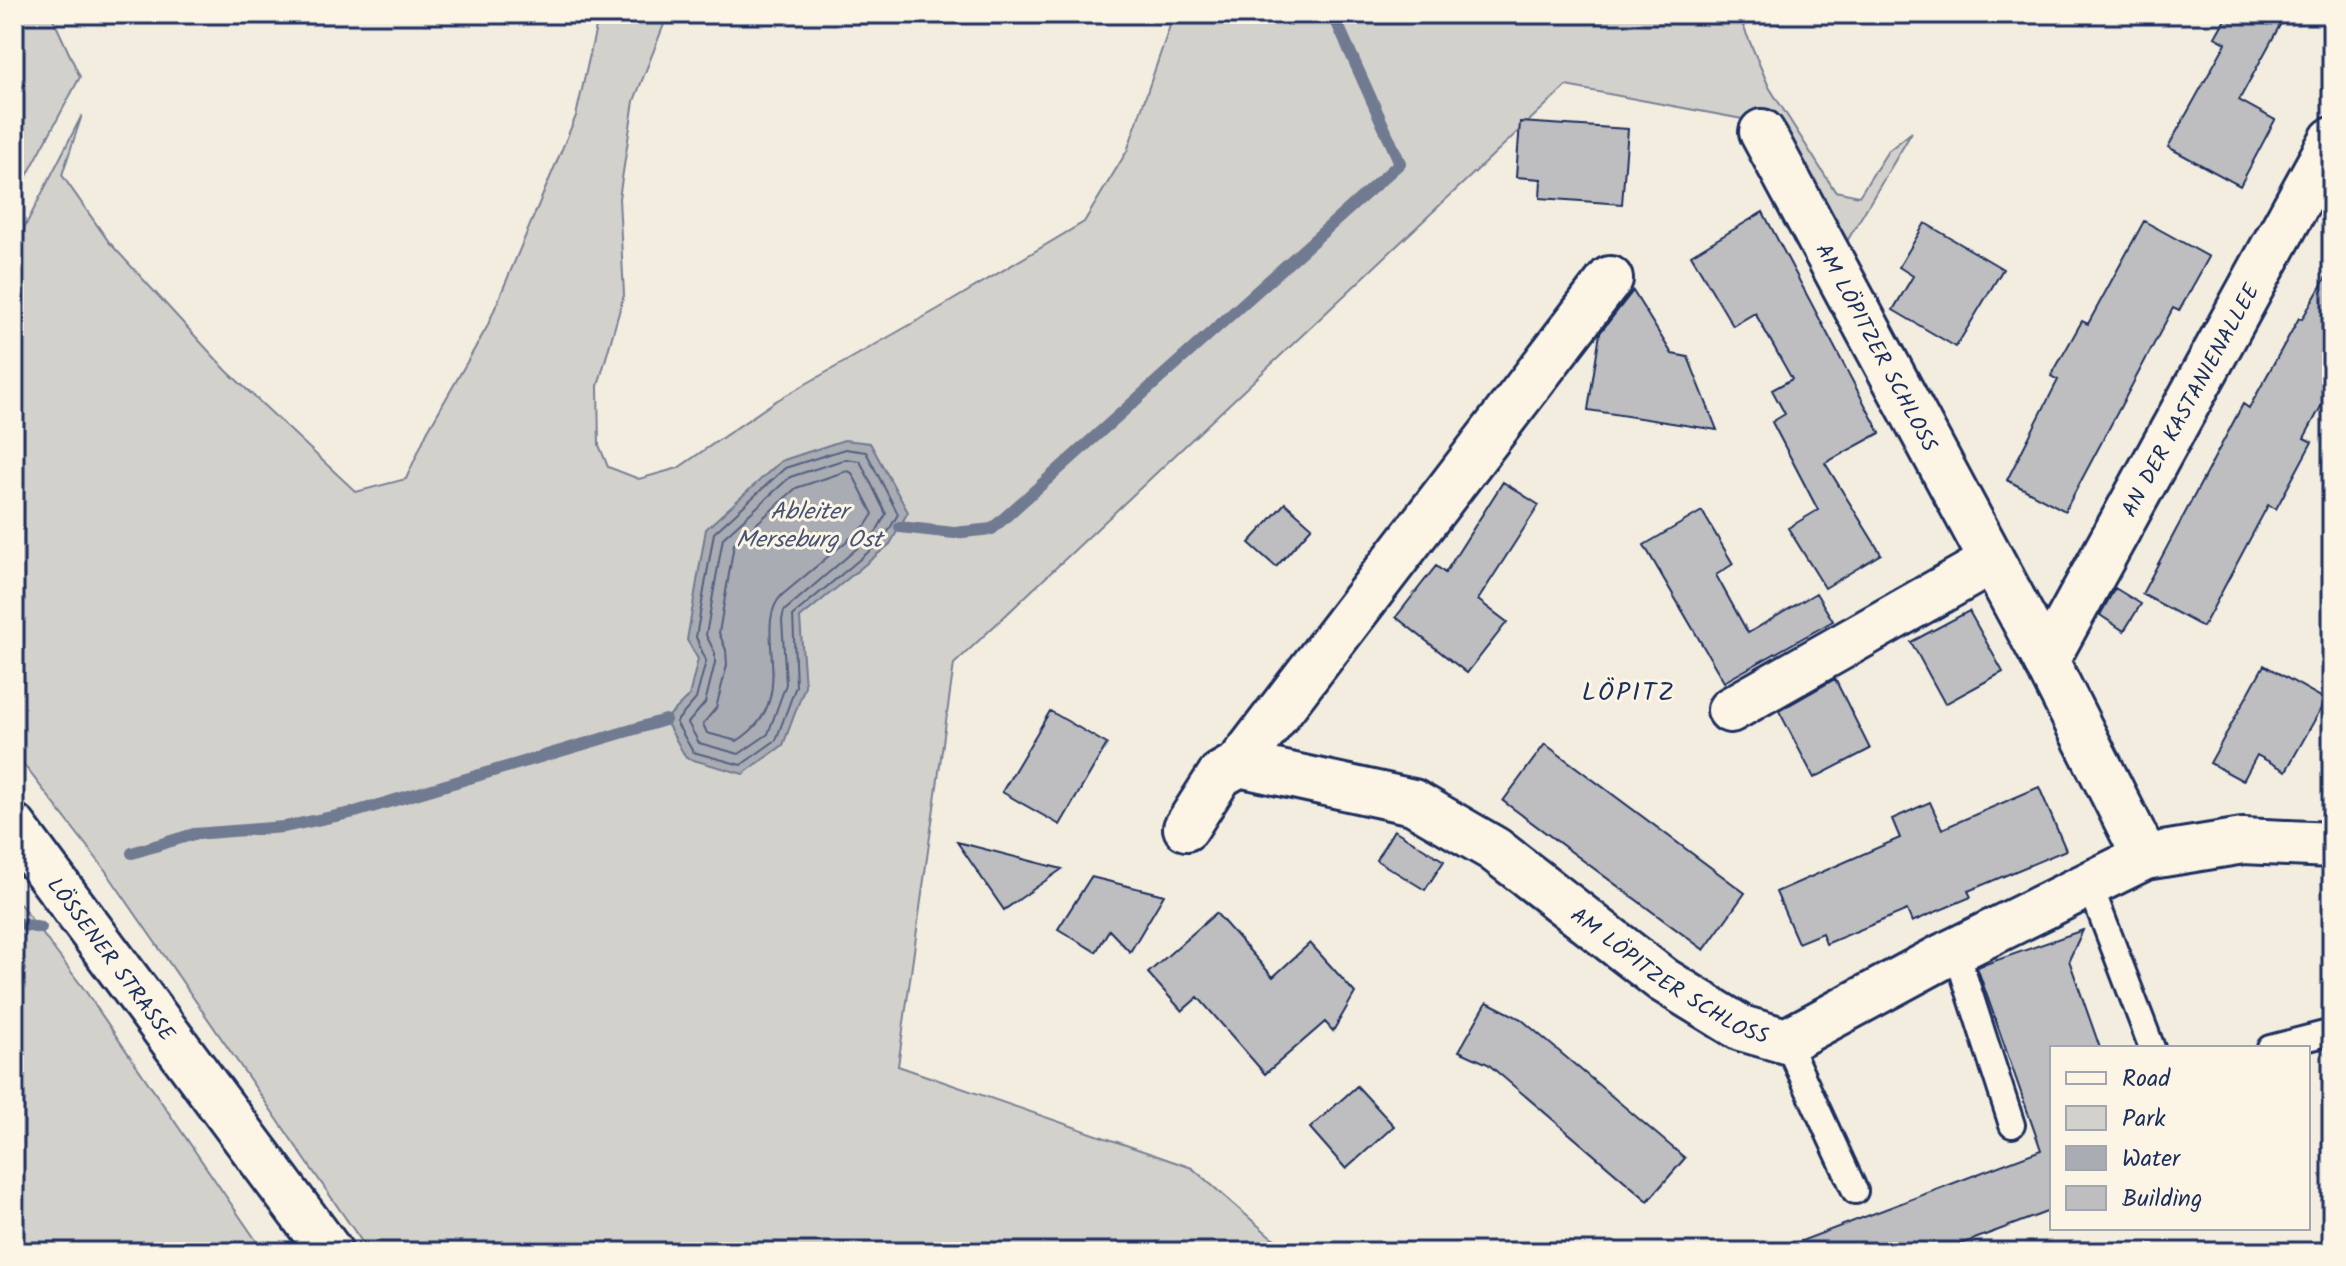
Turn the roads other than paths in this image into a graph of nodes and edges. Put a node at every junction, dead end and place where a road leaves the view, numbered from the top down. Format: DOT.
graph roads {
  1 [pos="1762,132"];
  2 [pos="2332,140"];
  3 [pos="1610,279"];
  4 [pos="1991,562"];
  5 [pos="2046,661"];
  6 [pos="1730,710"];
  7 [pos="1239,764"];
  8 [pos="14,827"];
  9 [pos="1186,828"];
  10 [pos="2332,845"];
  11 [pos="2145,857"];
  12 [pos="2090,885"];
  13 [pos="1956,951"];
  14 [pos="2332,1032"];
  15 [pos="1786,1041"];
  16 [pos="2151,1046"];
  17 [pos="2278,1046"];
  18 [pos="2012,1125"];
  19 [pos="1855,1191"];
  20 [pos="330,1252"];
  1 -- 4 [label="street, AM LÖPITZER SCHLOSS"];
  2 -- 5 [label="street, AN DER KASTANIENALLEE"];
  3 -- 7 [label="street"];
  4 -- 5 [label="street, AM LÖPITZER SCHLOSS"];
  4 -- 6 [label="street"];
  5 -- 11 [label="street, AM LÖPITZER SCHLOSS"];
  7 -- 9 [label="street"];
  7 -- 15 [label="street, AM LÖPITZER SCHLOSS"];
  8 -- 20 [label="street, LÖSSENER STRASSE"];
  10 -- 11 [label="street, AM LÖPITZER SCHLOSS"];
  11 -- 12 [label="street, AM LÖPITZER SCHLOSS"];
  12 -- 13 [label="street, AM LÖPITZER SCHLOSS"];
  12 -- 16 [label="lane"];
  13 -- 15 [label="street, AM LÖPITZER SCHLOSS"];
  13 -- 18 [label="lane"];
  14 -- 17 [label="lane"];
  15 -- 19 [label="lane"];
}
